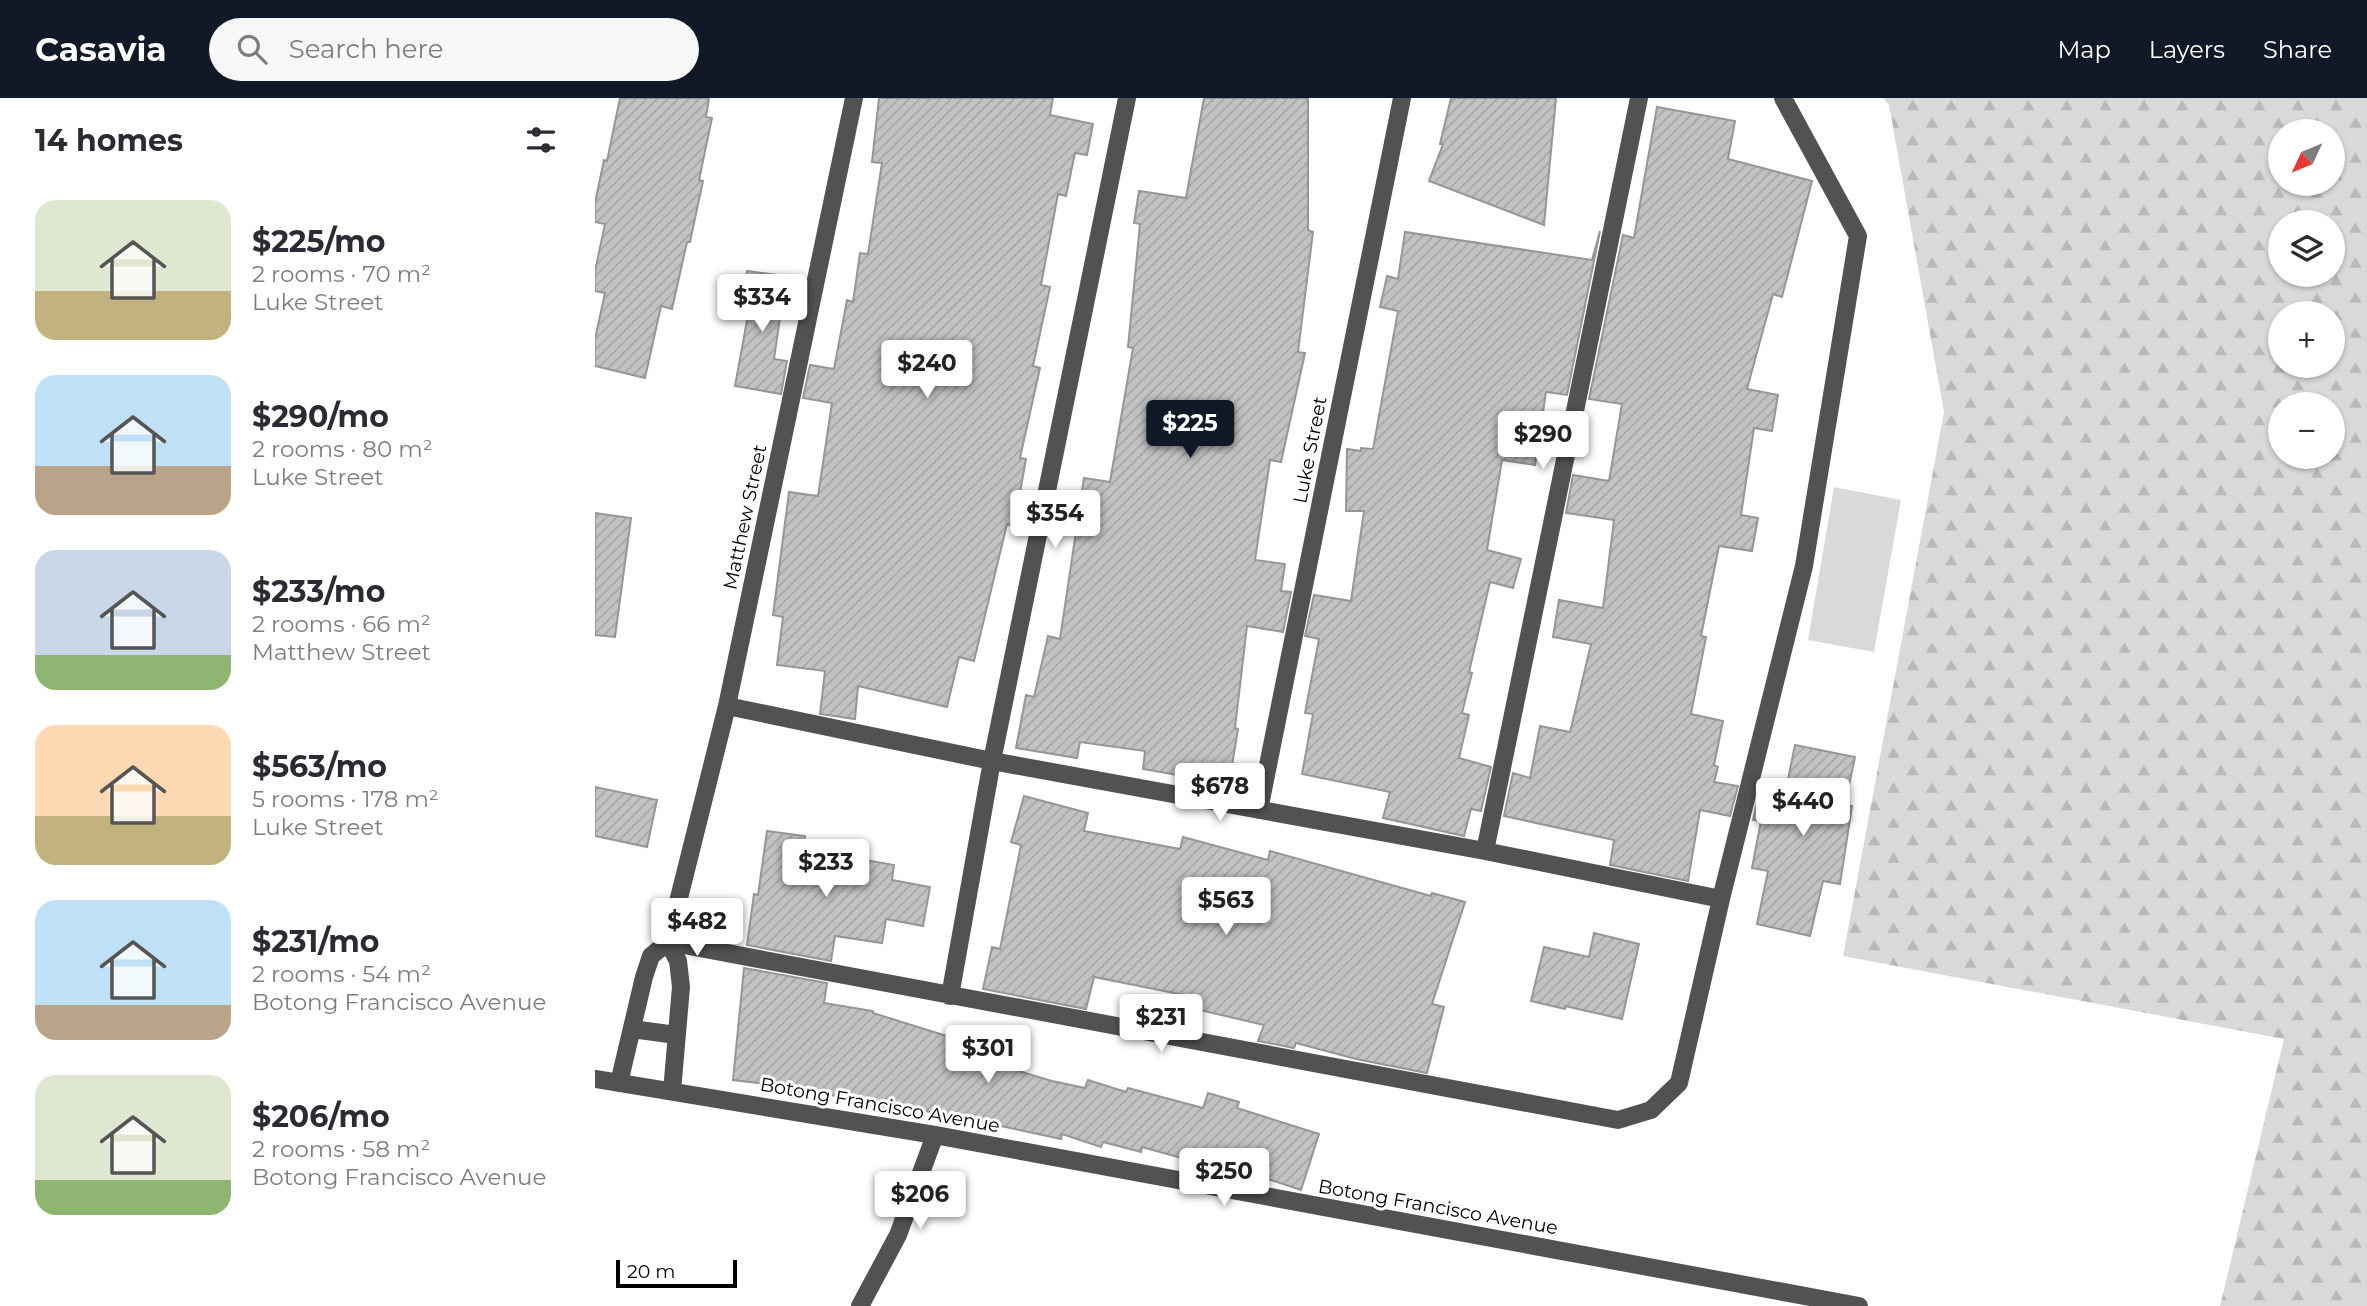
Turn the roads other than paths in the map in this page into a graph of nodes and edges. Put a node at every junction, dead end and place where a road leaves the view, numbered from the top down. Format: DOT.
graph roads {
  1 [pos="854,98"];
  2 [pos="1127,98"];
  3 [pos="1402,98"];
  4 [pos="1639,98"];
  5 [pos="1783,98"];
  6 [pos="727,706"];
  7 [pos="992,761"];
  8 [pos="1259,810"];
  9 [pos="1485,851"];
  10 [pos="1721,899"];
  11 [pos="668,942"];
  12 [pos="950,996"];
  13 [pos="632,1029"];
  14 [pos="675,1035"];
  15 [pos="595,1079"];
  16 [pos="619,1083"];
  17 [pos="671,1091"];
  18 [pos="935,1135"];
  19 [pos="860,1306"];
  20 [pos="1859,1306"];
  1 -- 6 [label="street, Matthew Street"];
  2 -- 7 [label="street"];
  3 -- 8 [label="street, Luke Street"];
  4 -- 9 [label="street"];
  5 -- 10 [label="street"];
  6 -- 7 [label="street"];
  6 -- 11 [label="street, Matthew Street"];
  7 -- 8 [label="street"];
  7 -- 12 [label="street"];
  8 -- 9 [label="street"];
  9 -- 10 [label="street"];
  10 -- 12 [label="street"];
  11 -- 12 [label="street"];
  11 -- 13 [label="street"];
  11 -- 14 [label="street"];
  13 -- 14 [label="street"];
  13 -- 16 [label="street"];
  14 -- 17 [label="street"];
  15 -- 16 [label="street, Botong Francisco Avenue"];
  16 -- 17 [label="street, Botong Francisco Avenue"];
  17 -- 18 [label="street, Botong Francisco Avenue"];
  18 -- 19 [label="street"];
  18 -- 20 [label="street, Botong Francisco Avenue"];
}
